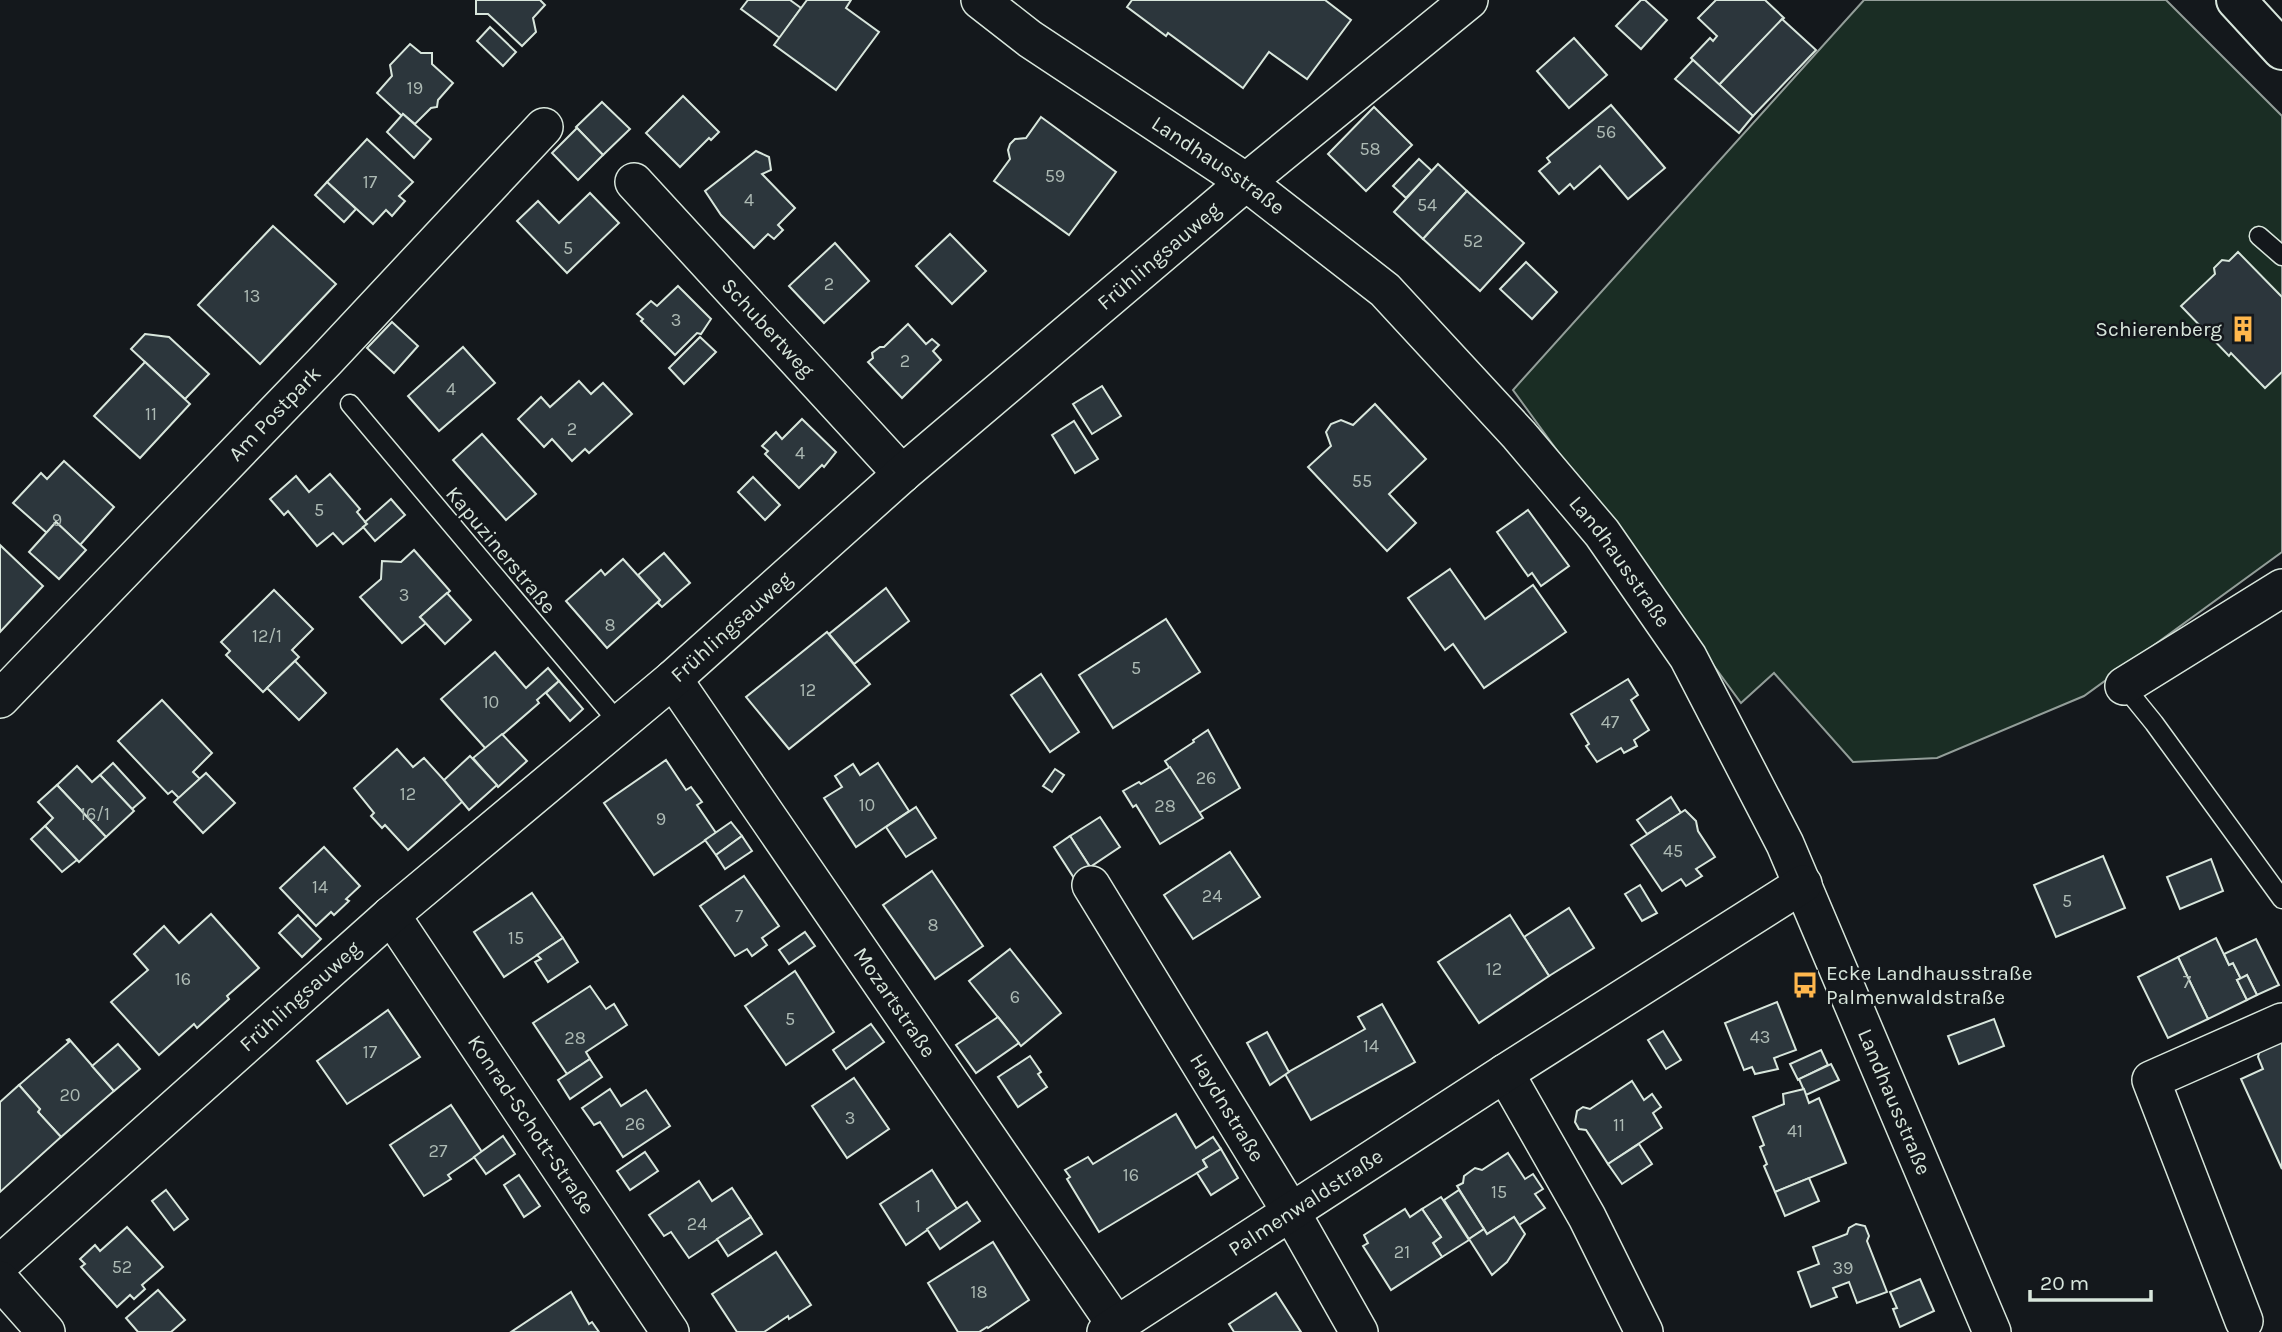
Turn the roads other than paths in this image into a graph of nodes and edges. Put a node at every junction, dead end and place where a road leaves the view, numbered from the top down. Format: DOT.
graph roads {
  1 [pos="979,0"];
  2 [pos="1469,0"];
  3 [pos="2236,0"];
  4 [pos="2282,50"];
  5 [pos="544,127"];
  6 [pos="634,182"];
  7 [pos="1247,183"];
  8 [pos="2259,236"];
  9 [pos="2282,257"];
  10 [pos="350,404"];
  11 [pos="902,474"];
  12 [pos="2282,589"];
  13 [pos="673,679"];
  14 [pos="2124,686"];
  15 [pos="0,699"];
  16 [pos="619,723"];
  17 [pos="1802,884"];
  18 [pos="1091,885"];
  19 [pos="2282,899"];
  20 [pos="391,915"];
  21 [pos="2282,1022"];
  22 [pos="1505,1073"];
  23 [pos="1290,1212"];
  24 [pos="0,1264"];
  25 [pos="0,1280"];
  26 [pos="2244,1321"];
  27 [pos="1111,1329"];
  28 [pos="46,1332"];
  29 [pos="670,1332"];
  30 [pos="1359,1332"];
  31 [pos="1644,1332"];
  32 [pos="1992,1332"];
  1 -- 7 [label="street, Landhausstraße"];
  2 -- 7 [label="street, Frühlingsauweg"];
  3 -- 4 [label="main road"];
  5 -- 15 [label="street, Am Postpark"];
  6 -- 11 [label="street, Schubertweg"];
  7 -- 11 [label="street, Frühlingsauweg"];
  7 -- 17 [label="street, Landhausstraße"];
  8 -- 9 [label="lane"];
  10 -- 16 [label="lane, Kapuzinerstraße"];
  11 -- 13 [label="street, Frühlingsauweg"];
  12 -- 14 [label="street"];
  13 -- 16 [label="street, Frühlingsauweg"];
  13 -- 27 [label="street, Mozartstraße"];
  14 -- 19 [label="lane"];
  16 -- 20 [label="street, Frühlingsauweg"];
  17 -- 22 [label="street, Palmenwaldstraße"];
  17 -- 32 [label="street, Landhausstraße"];
  18 -- 23 [label="street, Haydnstraße"];
  20 -- 24 [label="street, Frühlingsauweg"];
  20 -- 29 [label="street, Konrad-Schott-Straße"];
  21 -- 26 [label="street"];
  22 -- 23 [label="street, Palmenwaldstraße"];
  22 -- 31 [label="street"];
  23 -- 27 [label="street, Palmenwaldstraße"];
  23 -- 30 [label="street, Haydnstraße"];
  25 -- 28 [label="street"];
}
